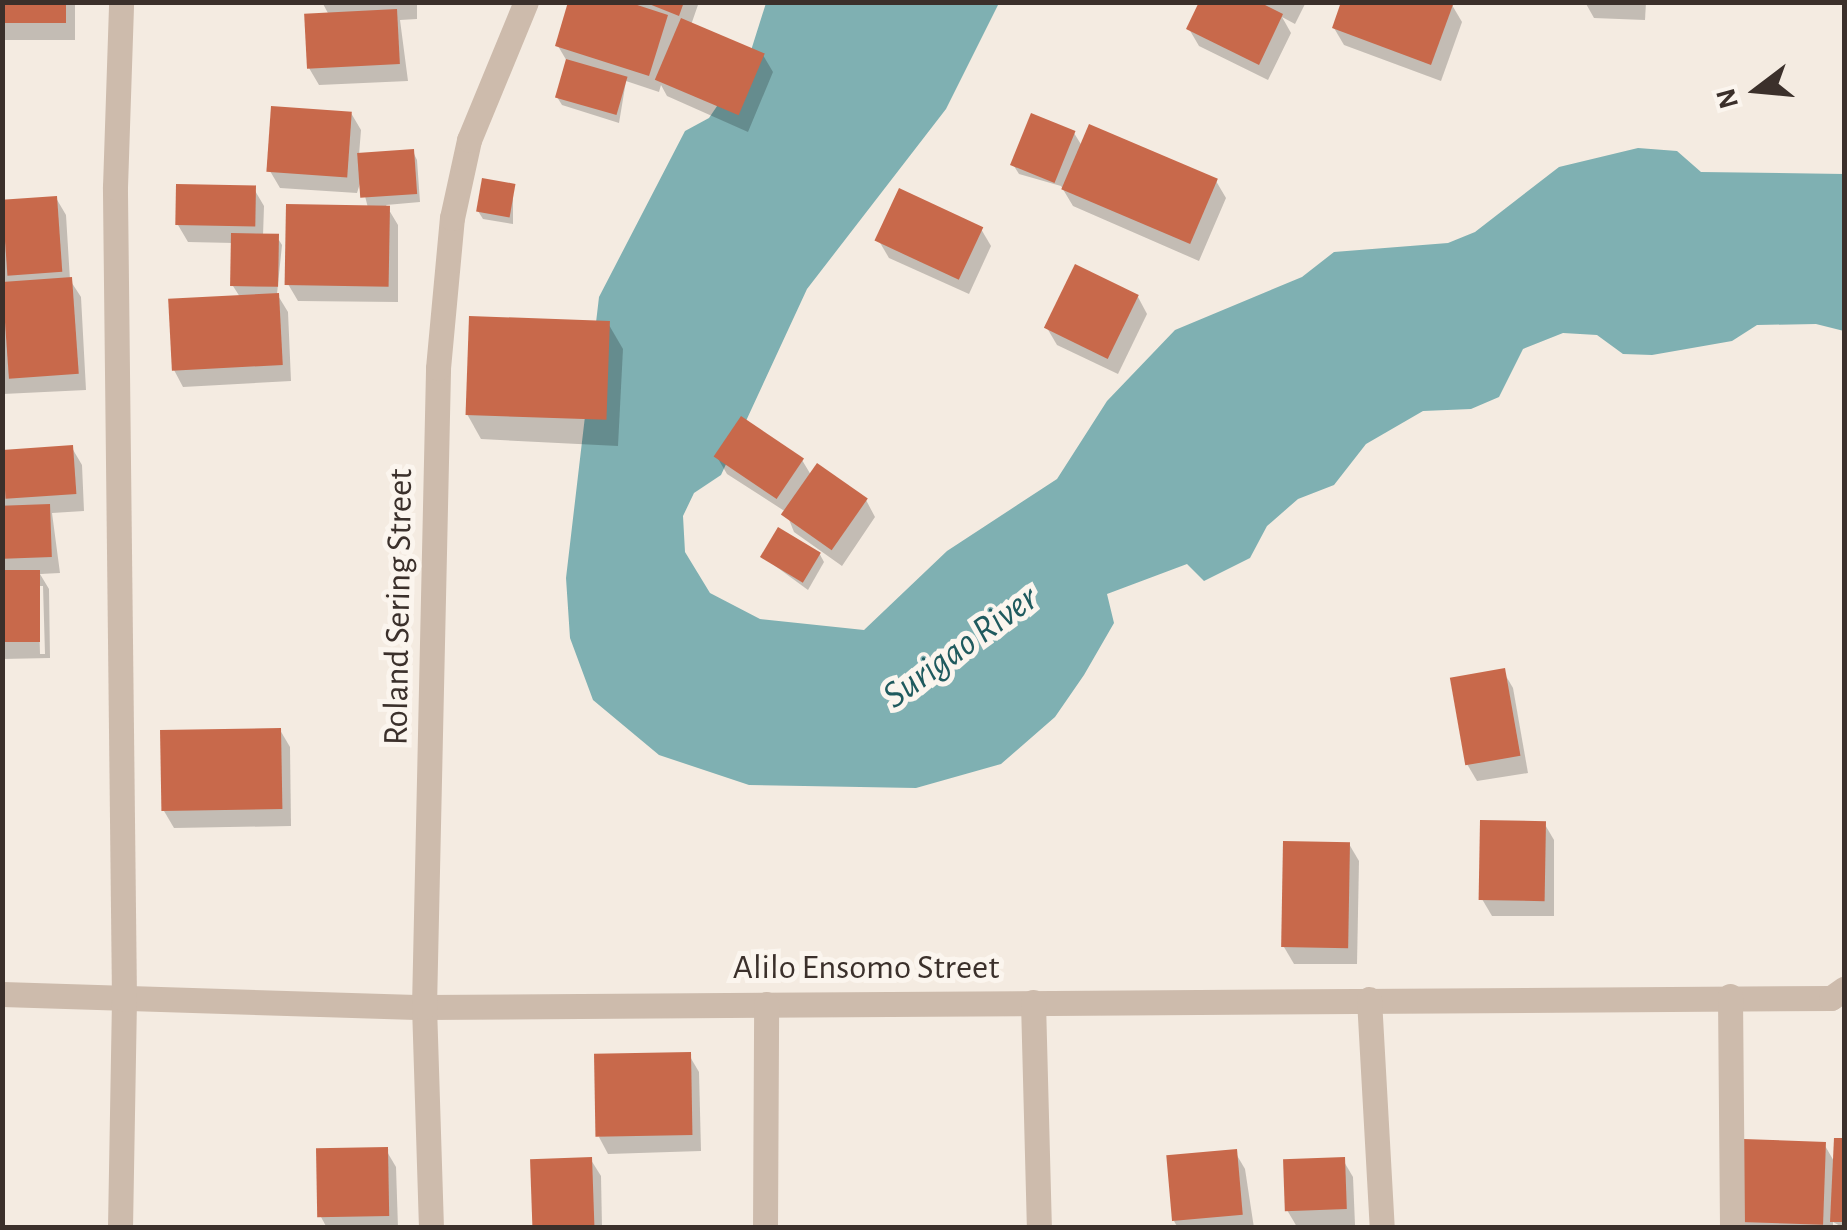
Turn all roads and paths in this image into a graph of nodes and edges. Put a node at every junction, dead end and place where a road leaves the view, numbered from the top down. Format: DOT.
graph roads {
  1 [pos="120,2"];
  2 [pos="526,2"];
  3 [pos="1844,989"];
  4 [pos="2,994"];
  5 [pos="1730,996"];
  6 [pos="124,998"];
  7 [pos="1369,999"];
  8 [pos="1034,1002"];
  9 [pos="766,1004"];
  10 [pos="424,1007"];
  11 [pos="120,1228"];
  12 [pos="432,1228"];
  13 [pos="765,1228"];
  14 [pos="1038,1228"];
  15 [pos="1382,1228"];
  16 [pos="1732,1228"];
  1 -- 6 [label="street"];
  2 -- 10 [label="street, Roland Sering Street"];
  3 -- 5 [label="street, Alilo Ensomo Street"];
  4 -- 6 [label="street, Alilo Ensomo Street"];
  5 -- 7 [label="street, Alilo Ensomo Street"];
  5 -- 16 [label="street"];
  6 -- 10 [label="street, Alilo Ensomo Street"];
  6 -- 11 [label="street"];
  7 -- 8 [label="street, Alilo Ensomo Street"];
  7 -- 15 [label="street"];
  8 -- 9 [label="street, Alilo Ensomo Street"];
  8 -- 14 [label="street"];
  9 -- 10 [label="street, Alilo Ensomo Street"];
  9 -- 13 [label="street"];
  10 -- 12 [label="street, Roland Sering Street"];
}
